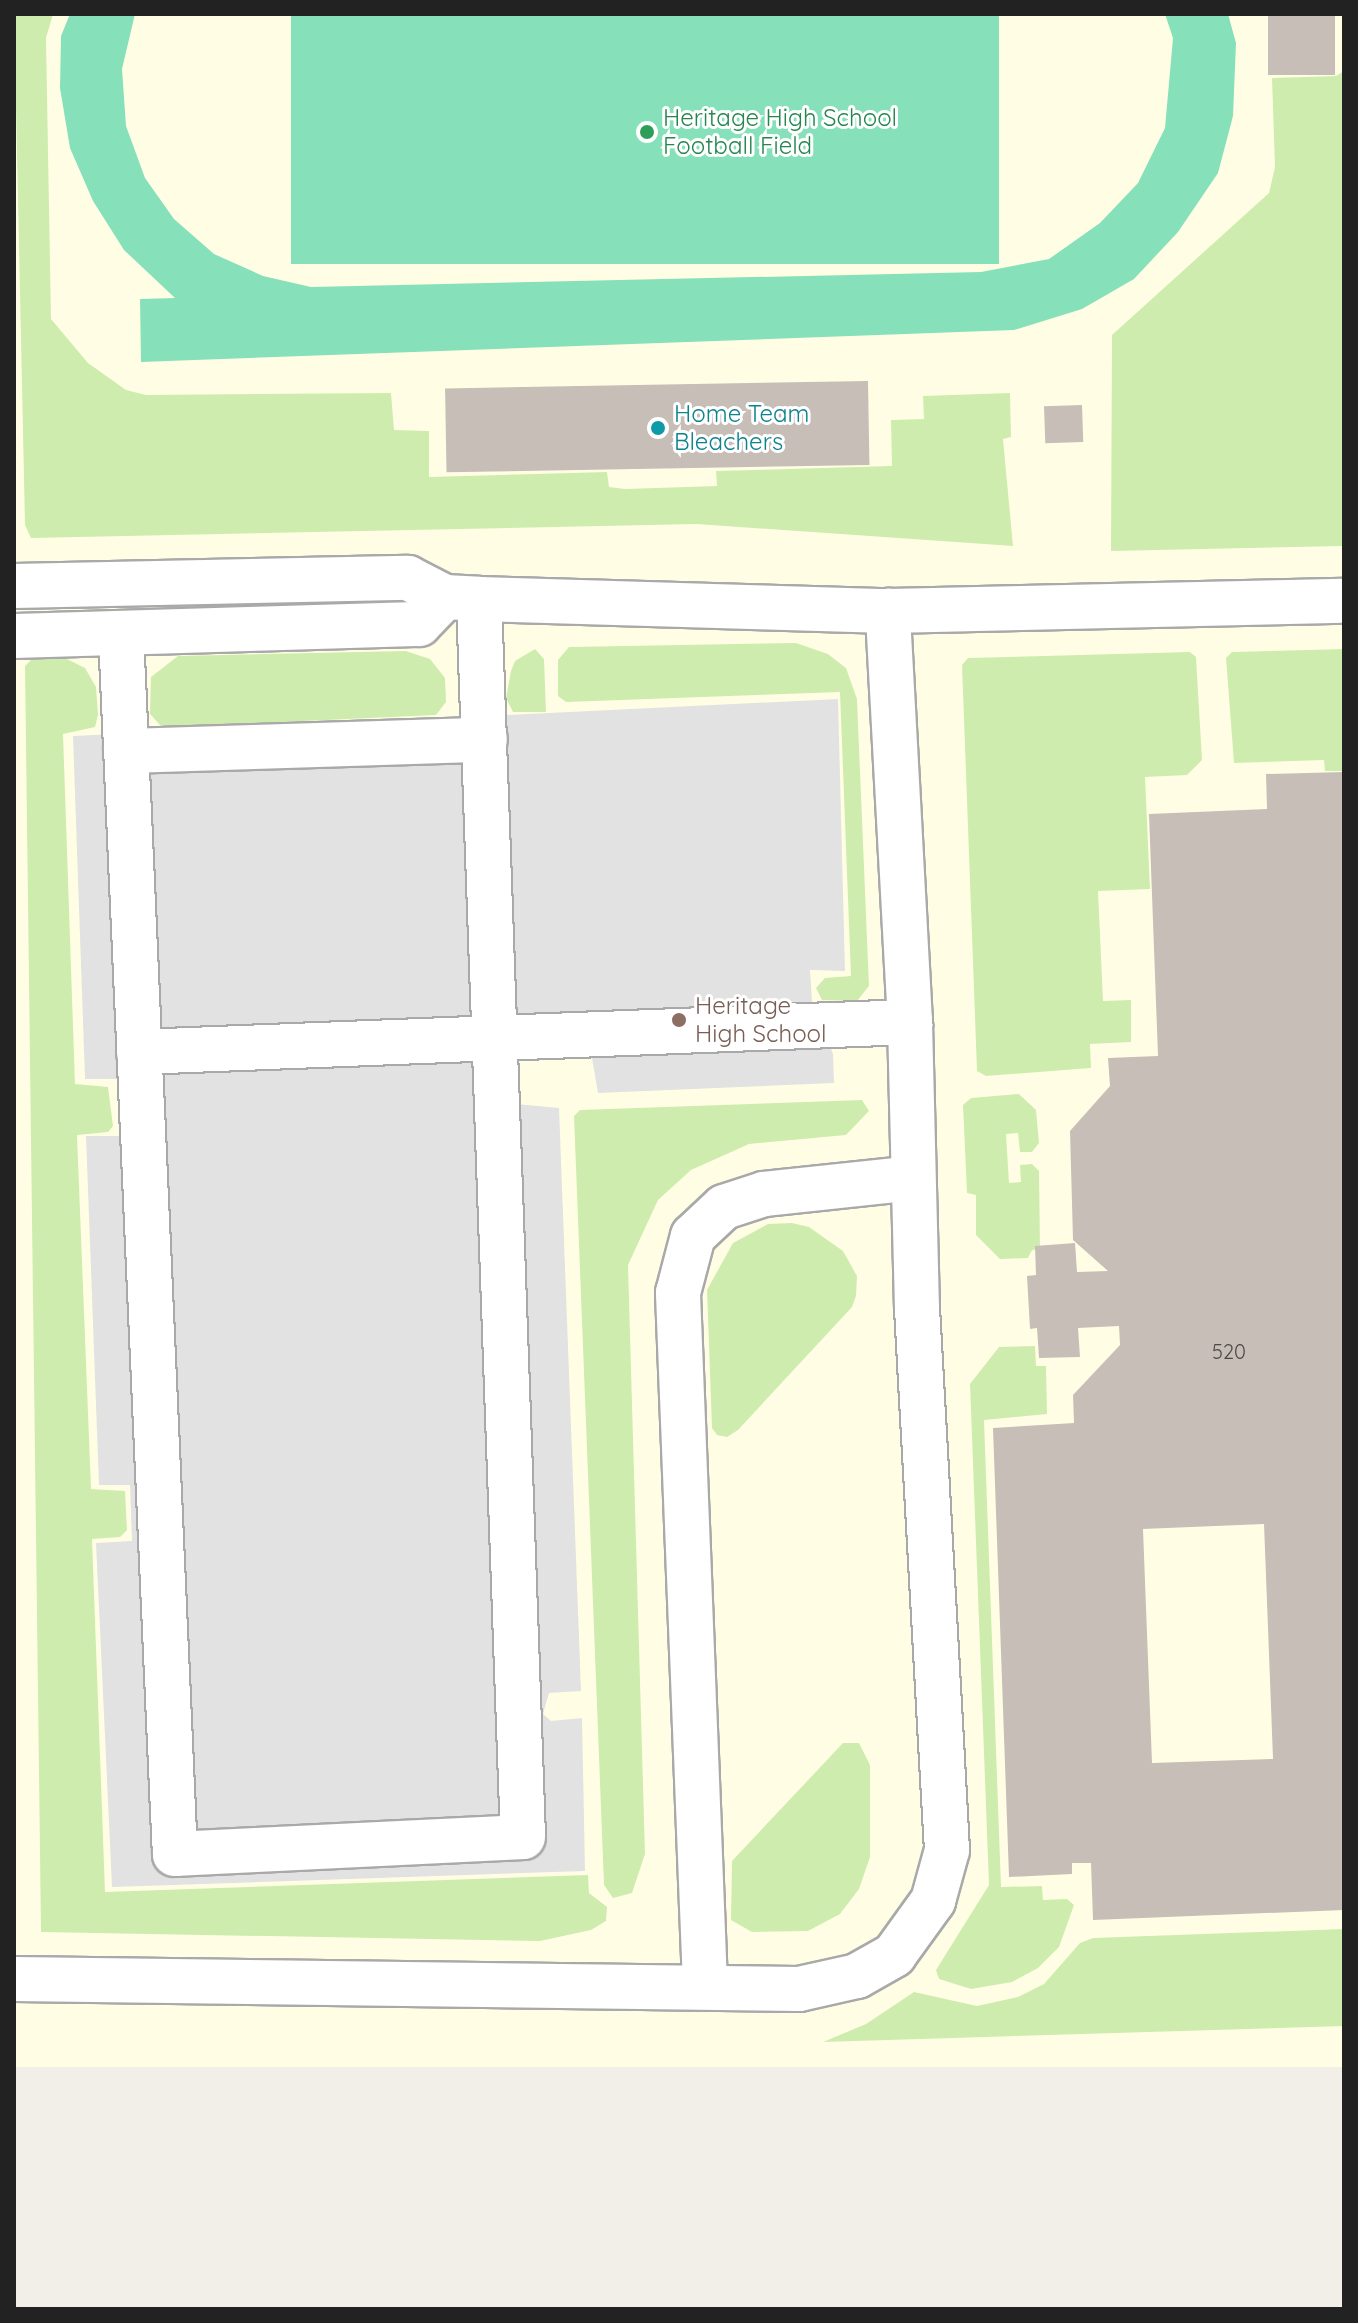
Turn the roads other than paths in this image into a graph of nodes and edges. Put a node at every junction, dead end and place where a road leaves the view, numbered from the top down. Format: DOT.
graph roads {
  1 [pos="14,586"];
  2 [pos="462,598"];
  3 [pos="1344,601"];
  4 [pos="888,611"];
  5 [pos="121,634"];
  6 [pos="14,636"];
  7 [pos="485,740"];
  8 [pos="126,751"];
  9 [pos="910,1022"];
  10 [pos="497,1041"];
  11 [pos="139,1052"];
  12 [pos="913,1178"];
  13 [pos="14,1979"];
  14 [pos="705,1984"];
  1 -- 2 [label="street"];
  2 -- 4 [label="street"];
  2 -- 5 [label="street"];
  2 -- 7 [label="street"];
  3 -- 4 [label="street"];
  4 -- 9 [label="street"];
  5 -- 6 [label="street"];
  5 -- 8 [label="street"];
  7 -- 8 [label="street"];
  7 -- 10 [label="street"];
  8 -- 11 [label="street"];
  9 -- 10 [label="street"];
  9 -- 12 [label="street"];
  10 -- 11 [label="street"];
  10 -- 11 [label="street"];
  12 -- 14 [label="street"];
  12 -- 14 [label="street"];
  13 -- 14 [label="street"];
}
